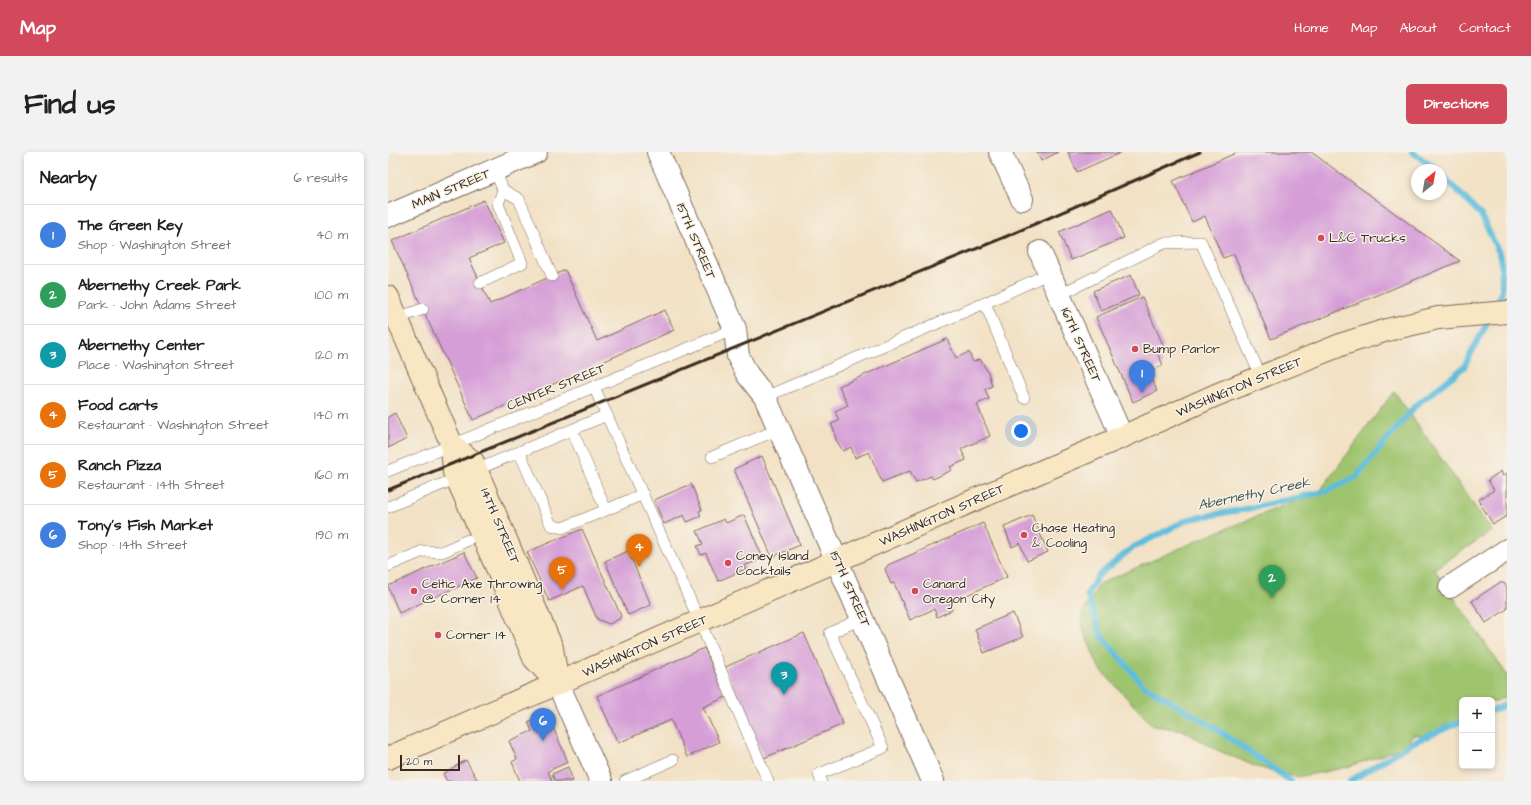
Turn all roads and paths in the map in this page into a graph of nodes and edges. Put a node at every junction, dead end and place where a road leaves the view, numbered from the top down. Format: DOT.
graph roads {
  1 [pos="536,152"];
  2 [pos="658,152"];
  3 [pos="1000,152"];
  4 [pos="495,170"];
  5 [pos="503,190"];
  6 [pos="1022,199"];
  7 [pos="388,216"];
  8 [pos="1040,252"];
  9 [pos="1050,273"];
  10 [pos="552,276"];
  11 [pos="480,283"];
  12 [pos="1059,295"];
  13 [pos="388,297"];
  14 [pos="985,304"];
  15 [pos="422,309"];
  16 [pos="1507,312"];
  17 [pos="398,318"];
  18 [pos="735,330"];
  19 [pos="1261,377"];
  20 [pos="594,387"];
  21 [pos="765,397"];
  22 [pos="1024,398"];
  23 [pos="607,415"];
  24 [pos="779,429"];
  25 [pos="572,430"];
  26 [pos="1122,437"];
  27 [pos="452,445"];
  28 [pos="520,452"];
  29 [pos="712,457"];
  30 [pos="388,471"];
  31 [pos="467,475"];
  32 [pos="643,494"];
  33 [pos="388,507"];
  34 [pos="606,510"];
  35 [pos="468,540"];
  36 [pos="1507,550"];
  37 [pos="838,561"];
  38 [pos="388,566"];
  39 [pos="1450,587"];
  40 [pos="863,618"];
  41 [pos="700,622"];
  42 [pos="558,684"];
  43 [pos="388,758"];
  44 [pos="674,760"];
  45 [pos="601,781"];
  46 [pos="625,781"];
  47 [pos="768,781"];
  48 [pos="821,781"];
  49 [pos="934,781"];
  1 -- 4 [label="street, MAIN STREET"];
  2 -- 18 [label="street, 15TH STREET"];
  3 -- 6 [label="street"];
  4 -- 5 [label="lane"];
  4 -- 7 [label="street, MAIN STREET"];
  5 -- 10 [label="lane"];
  5 -- 11 [label="lane"];
  8 -- 9 [label="street, 16TH STREET"];
  9 -- 12 [label="street, 16TH STREET"];
  9 -- 14 [label="lane"];
  12 -- 19 [label="lane"];
  12 -- 26 [label="street, 16TH STREET"];
  13 -- 17 [label="main road, 14TH STREET"];
  14 -- 21 [label="lane"];
  14 -- 22 [label="lane"];
  15 -- 17 [label="lane"];
  16 -- 19 [label="main road, WASHINGTON STREET"];
  17 -- 27 [label="main road, 14TH STREET"];
  18 -- 20 [label="lane, CENTER STREET"];
  18 -- 21 [label="street, 15TH STREET"];
  19 -- 26 [label="main road, WASHINGTON STREET"];
  20 -- 23 [label="lane"];
  20 -- 27 [label="lane, CENTER STREET"];
  21 -- 24 [label="street, 15TH STREET"];
  23 -- 25 [label="lane"];
  23 -- 32 [label="lane"];
  24 -- 29 [label="lane"];
  24 -- 37 [label="street, 15TH STREET"];
  25 -- 28 [label="lane"];
  25 -- 34 [label="lane"];
  26 -- 37 [label="main road, WASHINGTON STREET"];
  27 -- 30 [label="lane, CENTER STREET"];
  27 -- 31 [label="main road, 14TH STREET"];
  28 -- 31 [label="lane"];
  28 -- 34 [label="lane"];
  31 -- 33 [label="lane"];
  31 -- 42 [label="main road, 14TH STREET"];
  32 -- 34 [label="lane"];
  32 -- 41 [label="lane"];
  35 -- 38 [label="lane"];
  36 -- 39 [label="street"];
  37 -- 40 [label="street, 15TH STREET"];
  37 -- 41 [label="main road, WASHINGTON STREET"];
  40 -- 48 [label="lane"];
  40 -- 49 [label="street, 15TH STREET"];
  41 -- 42 [label="main road, WASHINGTON STREET"];
  41 -- 47 [label="lane"];
  42 -- 43 [label="main road, WASHINGTON STREET"];
  42 -- 45 [label="street, 14TH STREET"];
  44 -- 46 [label="lane"];
}
